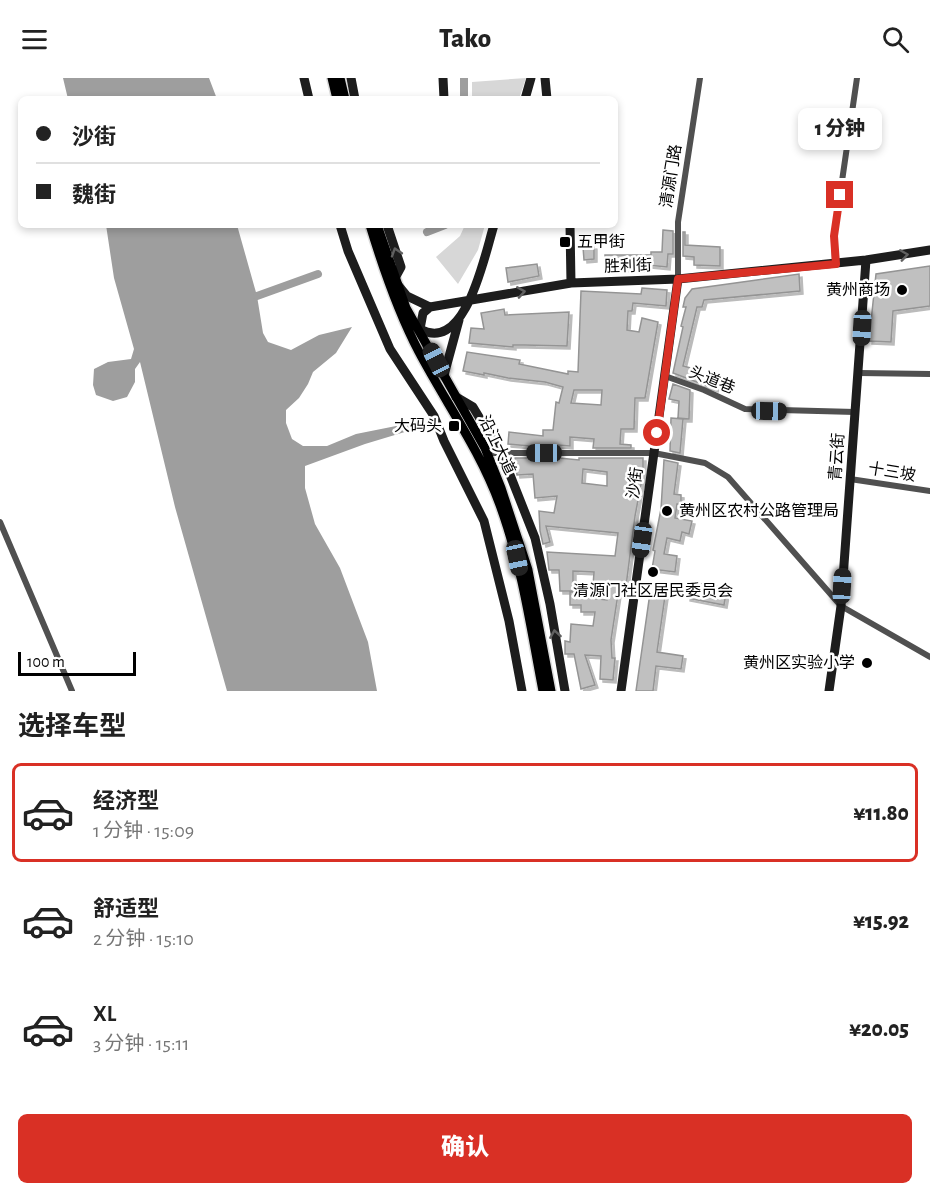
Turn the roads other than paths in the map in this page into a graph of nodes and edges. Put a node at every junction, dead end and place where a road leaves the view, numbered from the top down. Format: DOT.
graph roads {
  1 [pos="304,78"];
  2 [pos="332,78"];
  3 [pos="340,78"];
  4 [pos="351,78"];
  5 [pos="442,78"];
  6 [pos="531,78"];
  7 [pos="545,78"];
  8 [pos="700,78"];
  9 [pos="857,78"];
  10 [pos="308,96"];
  11 [pos="336,96"];
  12 [pos="344,96"];
  13 [pos="354,96"];
  14 [pos="444,96"];
  15 [pos="526,96"];
  16 [pos="547,96"];
  17 [pos="341,228"];
  18 [pos="371,228"];
  19 [pos="378,228"];
  20 [pos="388,228"];
  21 [pos="493,228"];
  22 [pos="570,228"];
  23 [pos="930,250"];
  24 [pos="866,260"];
  25 [pos="836,264"];
  26 [pos="678,279"];
  27 [pos="396,281"];
  28 [pos="571,283"];
  29 [pos="471,300"];
  30 [pos="430,307"];
  31 [pos="460,317"];
  32 [pos="403,320"];
  33 [pos="420,329"];
  34 [pos="859,373"];
  35 [pos="930,374"];
  36 [pos="444,375"];
  37 [pos="665,376"];
  38 [pos="456,397"];
  39 [pos="855,412"];
  40 [pos="486,453"];
  41 [pos="501,453"];
  42 [pos="654,453"];
  43 [pos="850,479"];
  44 [pos="930,491"];
  45 [pos="0,522"];
  46 [pos="841,606"];
  47 [pos="930,657"];
  48 [pos="72,691"];
  49 [pos="522,691"];
  50 [pos="543,691"];
  51 [pos="551,691"];
  52 [pos="566,691"];
  53 [pos="621,691"];
  54 [pos="829,691"];
  1 -- 10 [label="street"];
  2 -- 11 [label="main road"];
  3 -- 12 [label="main road"];
  4 -- 13 [label="street"];
  5 -- 14 [label="street"];
  6 -- 15 [label="street"];
  7 -- 16 [label="street"];
  8 -- 26 [label="street, 清源门路"];
  9 -- 25 [label="street"];
  17 -- 49 [label="street"];
  18 -- 32 [label="main road, 沿江大道"];
  19 -- 27 [label="main road, 沿江大道"];
  27 -- 20 [label="street, one-way"];
  21 -- 29 [label="street"];
  22 -- 28 [label="street"];
  24 -- 23 [label="street, 胜利街, one-way"];
  24 -- 25 [label="street, 胜利街"];
  24 -- 34 [label="street, 青云街"];
  25 -- 26 [label="street, 胜利街"];
  26 -- 28 [label="street, 胜利街"];
  26 -- 37 [label="street, 沙街"];
  27 -- 30 [label="street"];
  27 -- 33 [label="main road, 沿江大道"];
  29 -- 28 [label="street, 胜利街, one-way"];
  29 -- 30 [label="street, 胜利街"];
  29 -- 31 [label="street"];
  30 -- 33 [label="street"];
  31 -- 33 [label="street"];
  31 -- 36 [label="street"];
  32 -- 33 [label="street"];
  32 -- 50 [label="main road, 沿江大道"];
  33 -- 36 [label="main road, 沿江大道"];
  34 -- 35 [label="street"];
  34 -- 39 [label="street, 青云街"];
  36 -- 38 [label="main road, 沿江大道"];
  37 -- 39 [label="street, 头道巷"];
  37 -- 42 [label="street, 沙街"];
  38 -- 40 [label="main road, 沿江大道"];
  38 -- 41 [label="street"];
  39 -- 43 [label="street, 青云街"];
  40 -- 41 [label="street"];
  40 -- 51 [label="main road, 沿江大道"];
  41 -- 42 [label="street"];
  52 -- 41 [label="street, one-way"];
  42 -- 46 [label="street"];
  42 -- 53 [label="street, 沙街"];
  43 -- 44 [label="street, 十三坡"];
  43 -- 46 [label="street, 青云街"];
  45 -- 48 [label="street"];
  46 -- 47 [label="street"];
  46 -- 54 [label="street, 青云街"];
}
